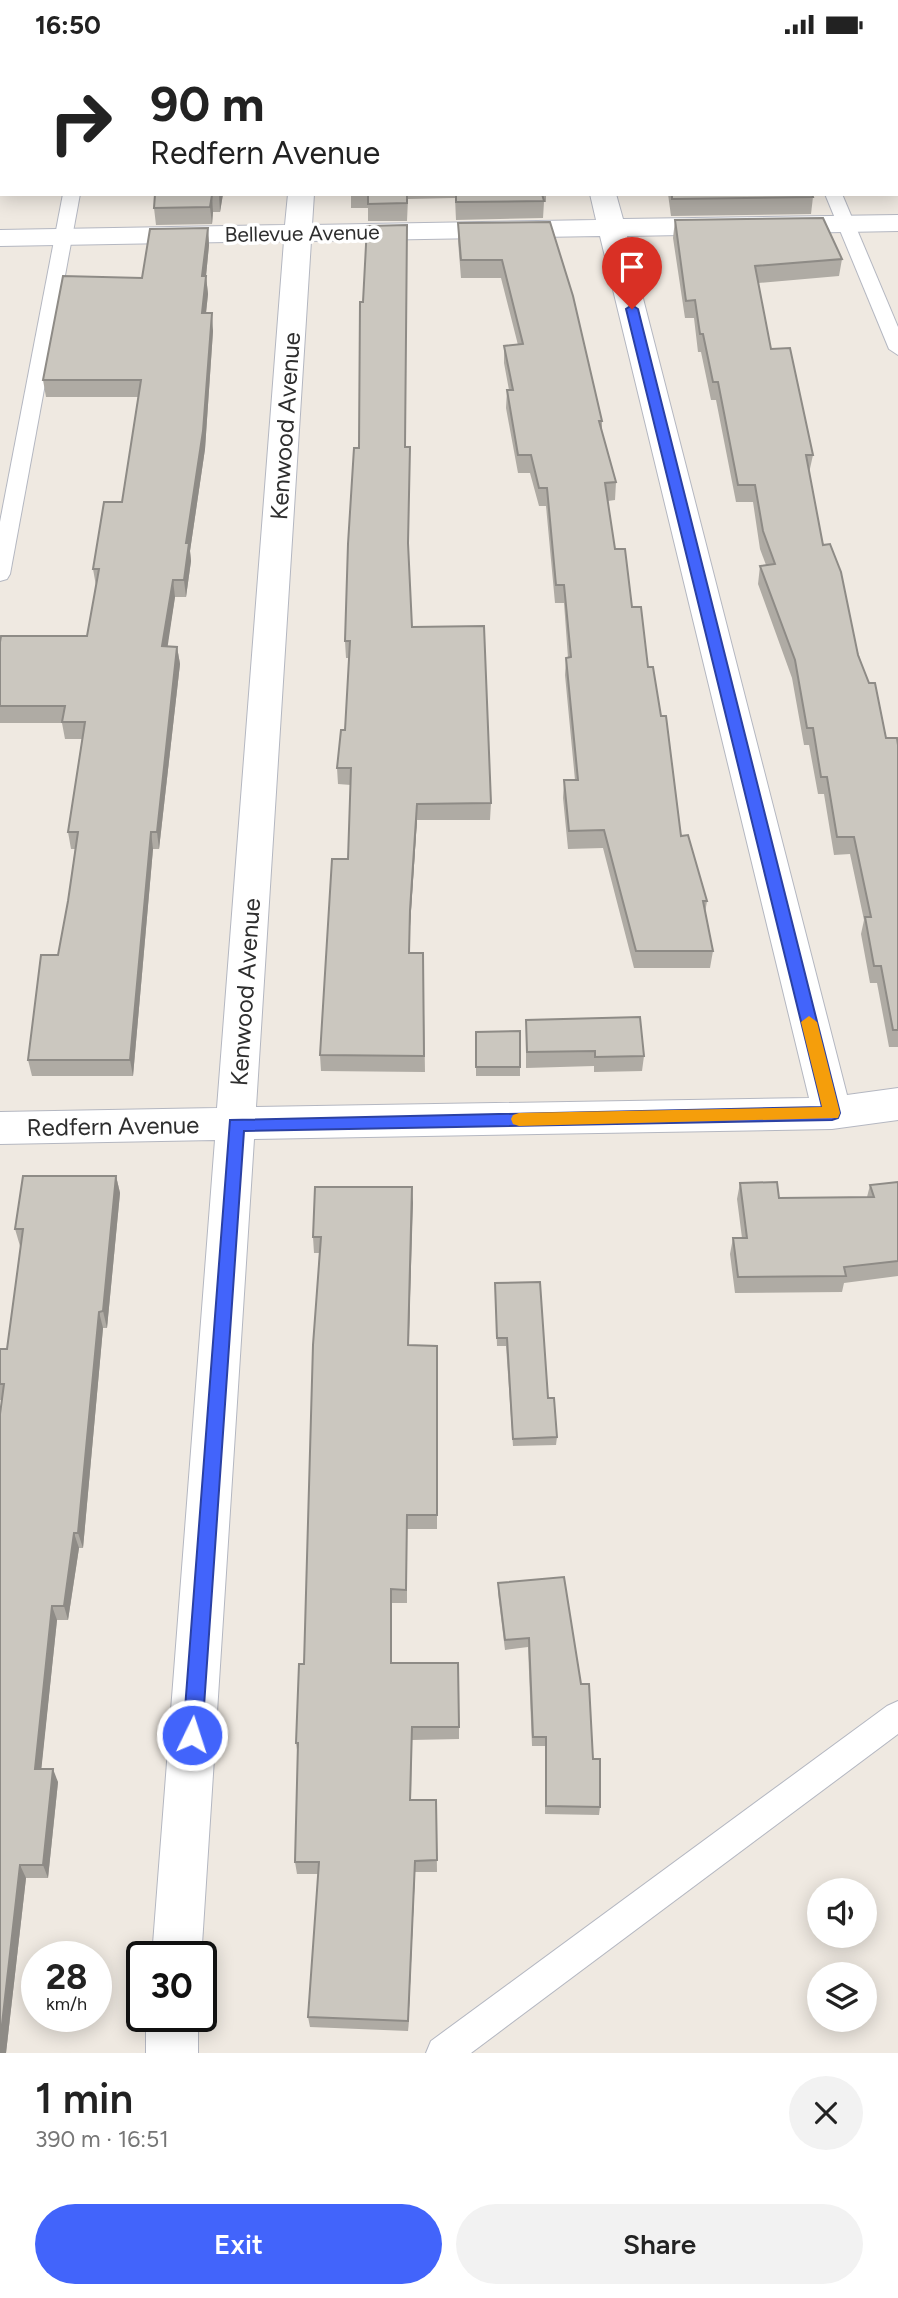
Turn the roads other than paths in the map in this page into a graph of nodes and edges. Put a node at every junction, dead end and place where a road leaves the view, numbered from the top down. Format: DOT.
graph roads {
  1 [pos="72,196"];
  2 [pos="301,196"];
  3 [pos="604,196"];
  4 [pos="834,196"];
  5 [pos="898,223"];
  6 [pos="846,224"];
  7 [pos="612,228"];
  8 [pos="298,233"];
  9 [pos="65,237"];
  10 [pos="0,238"];
  11 [pos="898,349"];
  12 [pos="0,574"];
  13 [pos="898,1104"];
  14 [pos="832,1113"];
  15 [pos="236,1125"];
  16 [pos="0,1128"];
  17 [pos="898,1716"];
  18 [pos="178,1941"];
  19 [pos="173,2032"];
  20 [pos="172,2053"];
  21 [pos="443,2053"];
  1 -- 9 [label="lane"];
  2 -- 8 [label="street, Kenwood Avenue"];
  3 -- 7 [label="street"];
  4 -- 6 [label="lane"];
  5 -- 6 [label="street, Bellevue Avenue"];
  6 -- 7 [label="street, Bellevue Avenue"];
  6 -- 11 [label="lane"];
  7 -- 8 [label="street, Bellevue Avenue"];
  7 -- 14 [label="street"];
  8 -- 9 [label="street, Bellevue Avenue"];
  8 -- 15 [label="street, Kenwood Avenue"];
  9 -- 10 [label="street, Bellevue Avenue"];
  9 -- 12 [label="lane"];
  13 -- 14 [label="street, Redfern Avenue"];
  14 -- 15 [label="street, Redfern Avenue"];
  15 -- 16 [label="street, Redfern Avenue"];
  15 -- 18 [label="street, Kenwood Avenue"];
  17 -- 21 [label="lane"];
  19 -- 20 [label="street"];
}
